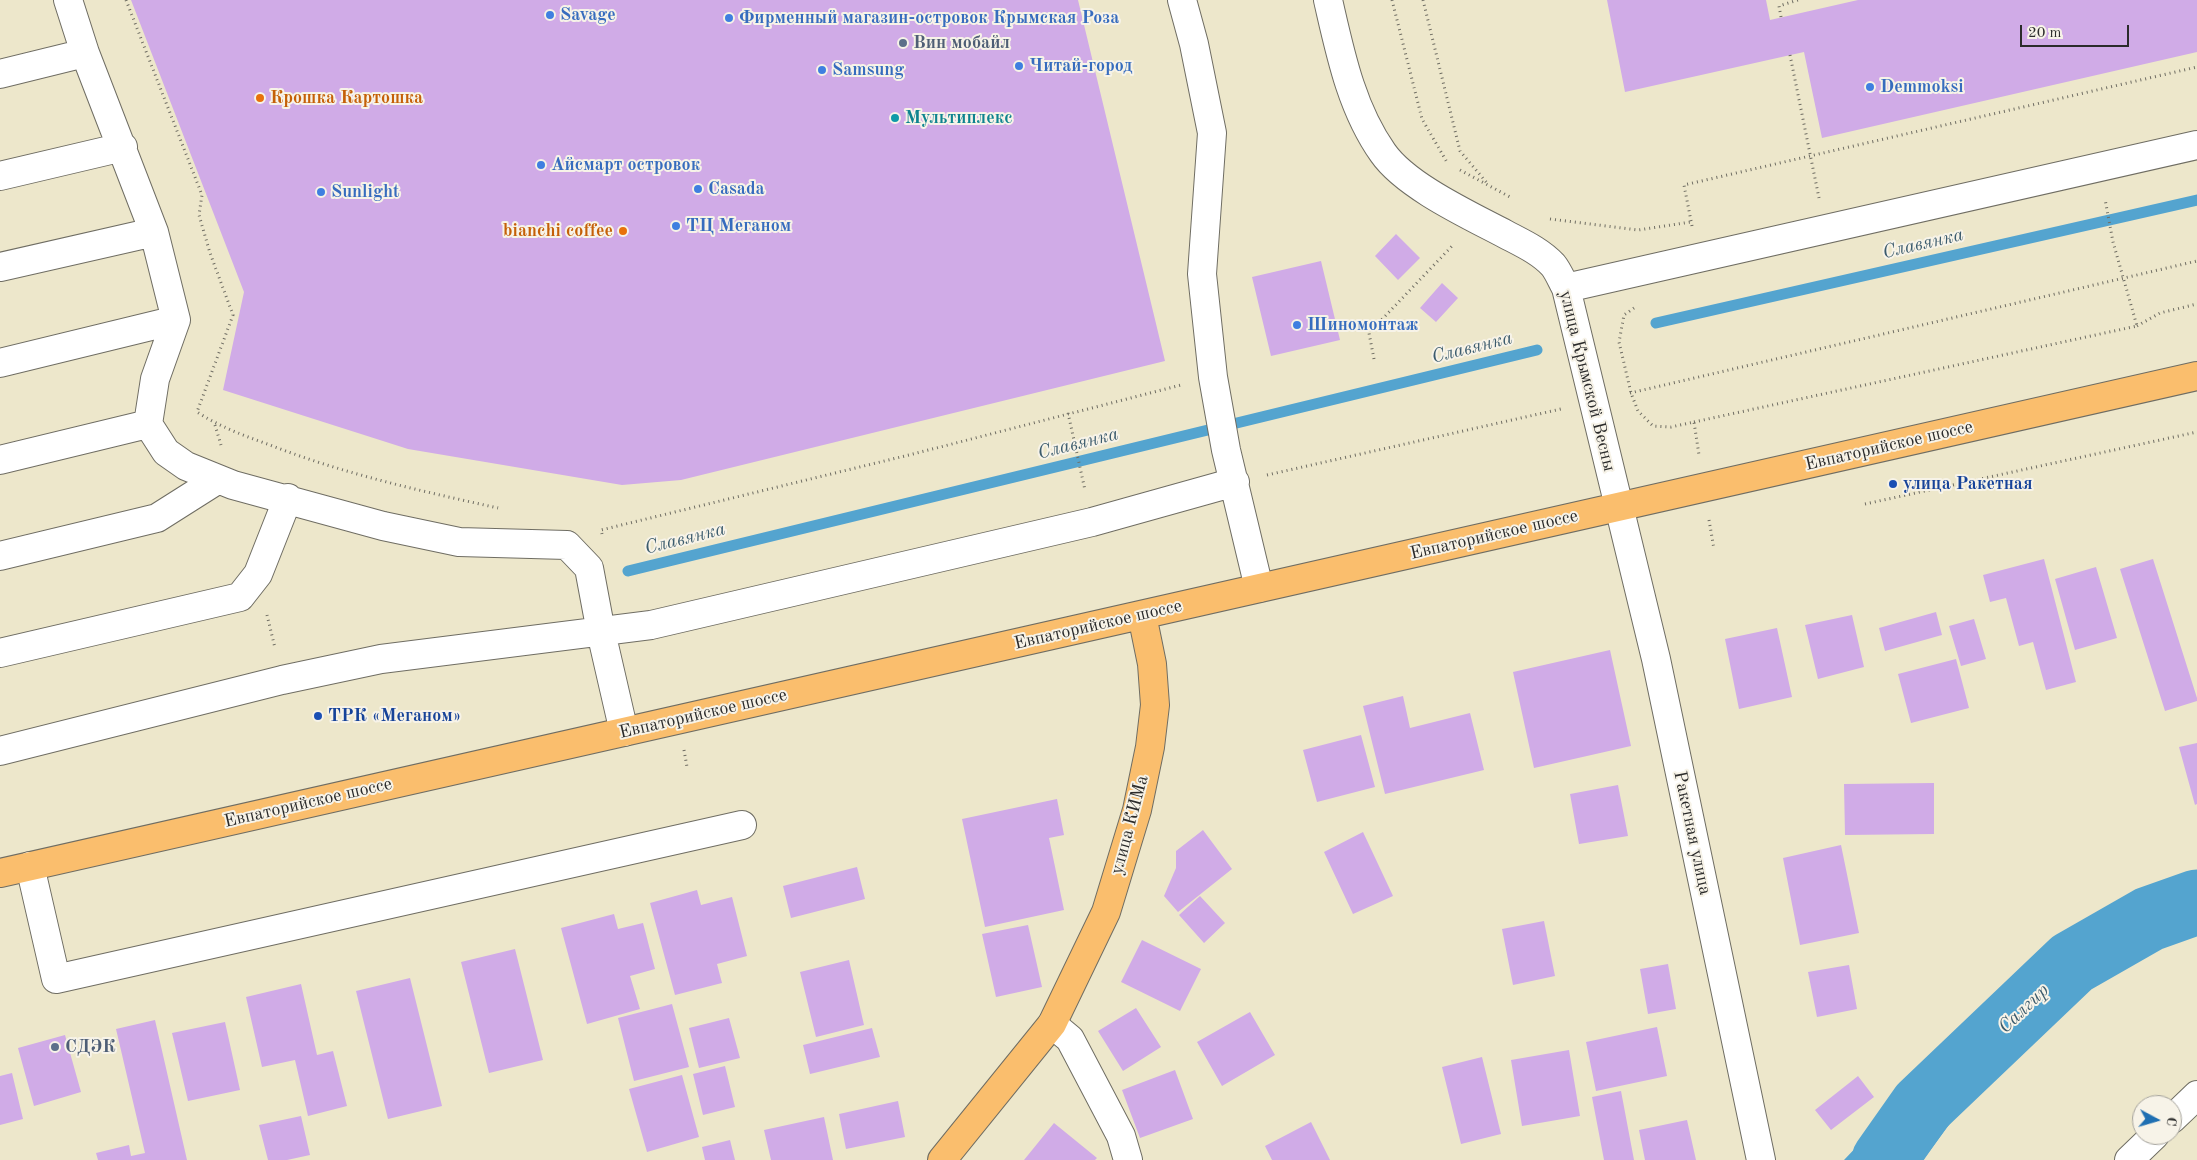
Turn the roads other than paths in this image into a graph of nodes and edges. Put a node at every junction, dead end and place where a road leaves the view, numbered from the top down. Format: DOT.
graph roads {
  1 [pos="68,0"];
  2 [pos="1182,0"];
  3 [pos="1328,0"];
  4 [pos="85,53"];
  5 [pos="0,74"];
  6 [pos="2197,145"];
  7 [pos="123,147"];
  8 [pos="0,176"];
  9 [pos="154,232"];
  10 [pos="0,267"];
  11 [pos="1566,288"];
  12 [pos="176,320"];
  13 [pos="0,362"];
  14 [pos="2197,376"];
  15 [pos="148,424"];
  16 [pos="0,460"];
  17 [pos="217,480"];
  18 [pos="1235,482"];
  19 [pos="288,498"];
  20 [pos="1618,507"];
  21 [pos="0,556"];
  22 [pos="1259,588"];
  23 [pos="1142,615"];
  24 [pos="601,632"];
  25 [pos="0,653"];
  26 [pos="624,732"];
  27 [pos="0,751"];
  28 [pos="742,825"];
  29 [pos="30,866"];
  30 [pos="0,873"];
  31 [pos="1052,1024"];
  32 [pos="2197,1094"];
  33 [pos="2182,1109"];
  34 [pos="2145,1145"];
  35 [pos="1758,1159"];
  36 [pos="942,1160"];
  37 [pos="1128,1160"];
  38 [pos="2129,1160"];
  1 -- 4 [label="street"];
  2 -- 18 [label="street"];
  3 -- 11 [label="street, улица Крымской Весны"];
  4 -- 5 [label="street"];
  4 -- 7 [label="street"];
  6 -- 11 [label="street"];
  7 -- 8 [label="street"];
  7 -- 9 [label="street"];
  9 -- 10 [label="street"];
  9 -- 12 [label="street"];
  11 -- 20 [label="street, улица Крымской Весны"];
  12 -- 13 [label="street"];
  12 -- 15 [label="street"];
  14 -- 20 [label="main road, Евпаторийское шоссе"];
  15 -- 16 [label="street"];
  15 -- 17 [label="street"];
  17 -- 19 [label="street"];
  17 -- 21 [label="street"];
  18 -- 22 [label="street"];
  18 -- 24 [label="street"];
  19 -- 24 [label="street"];
  19 -- 25 [label="street"];
  20 -- 22 [label="main road, Евпаторийское шоссе"];
  20 -- 35 [label="street, Ракетная улица"];
  22 -- 23 [label="main road, Евпаторийское шоссе"];
  23 -- 26 [label="main road, Евпаторийское шоссе"];
  23 -- 31 [label="main road, улица КИМа"];
  24 -- 26 [label="street"];
  24 -- 27 [label="street"];
  26 -- 29 [label="main road, Евпаторийское шоссе"];
  28 -- 29 [label="street"];
  29 -- 30 [label="main road, Евпаторийское шоссе"];
  31 -- 36 [label="main road, улица КИМа"];
  31 -- 37 [label="street"];
  32 -- 33 [label="street"];
  34 -- 38 [label="street"];
}
